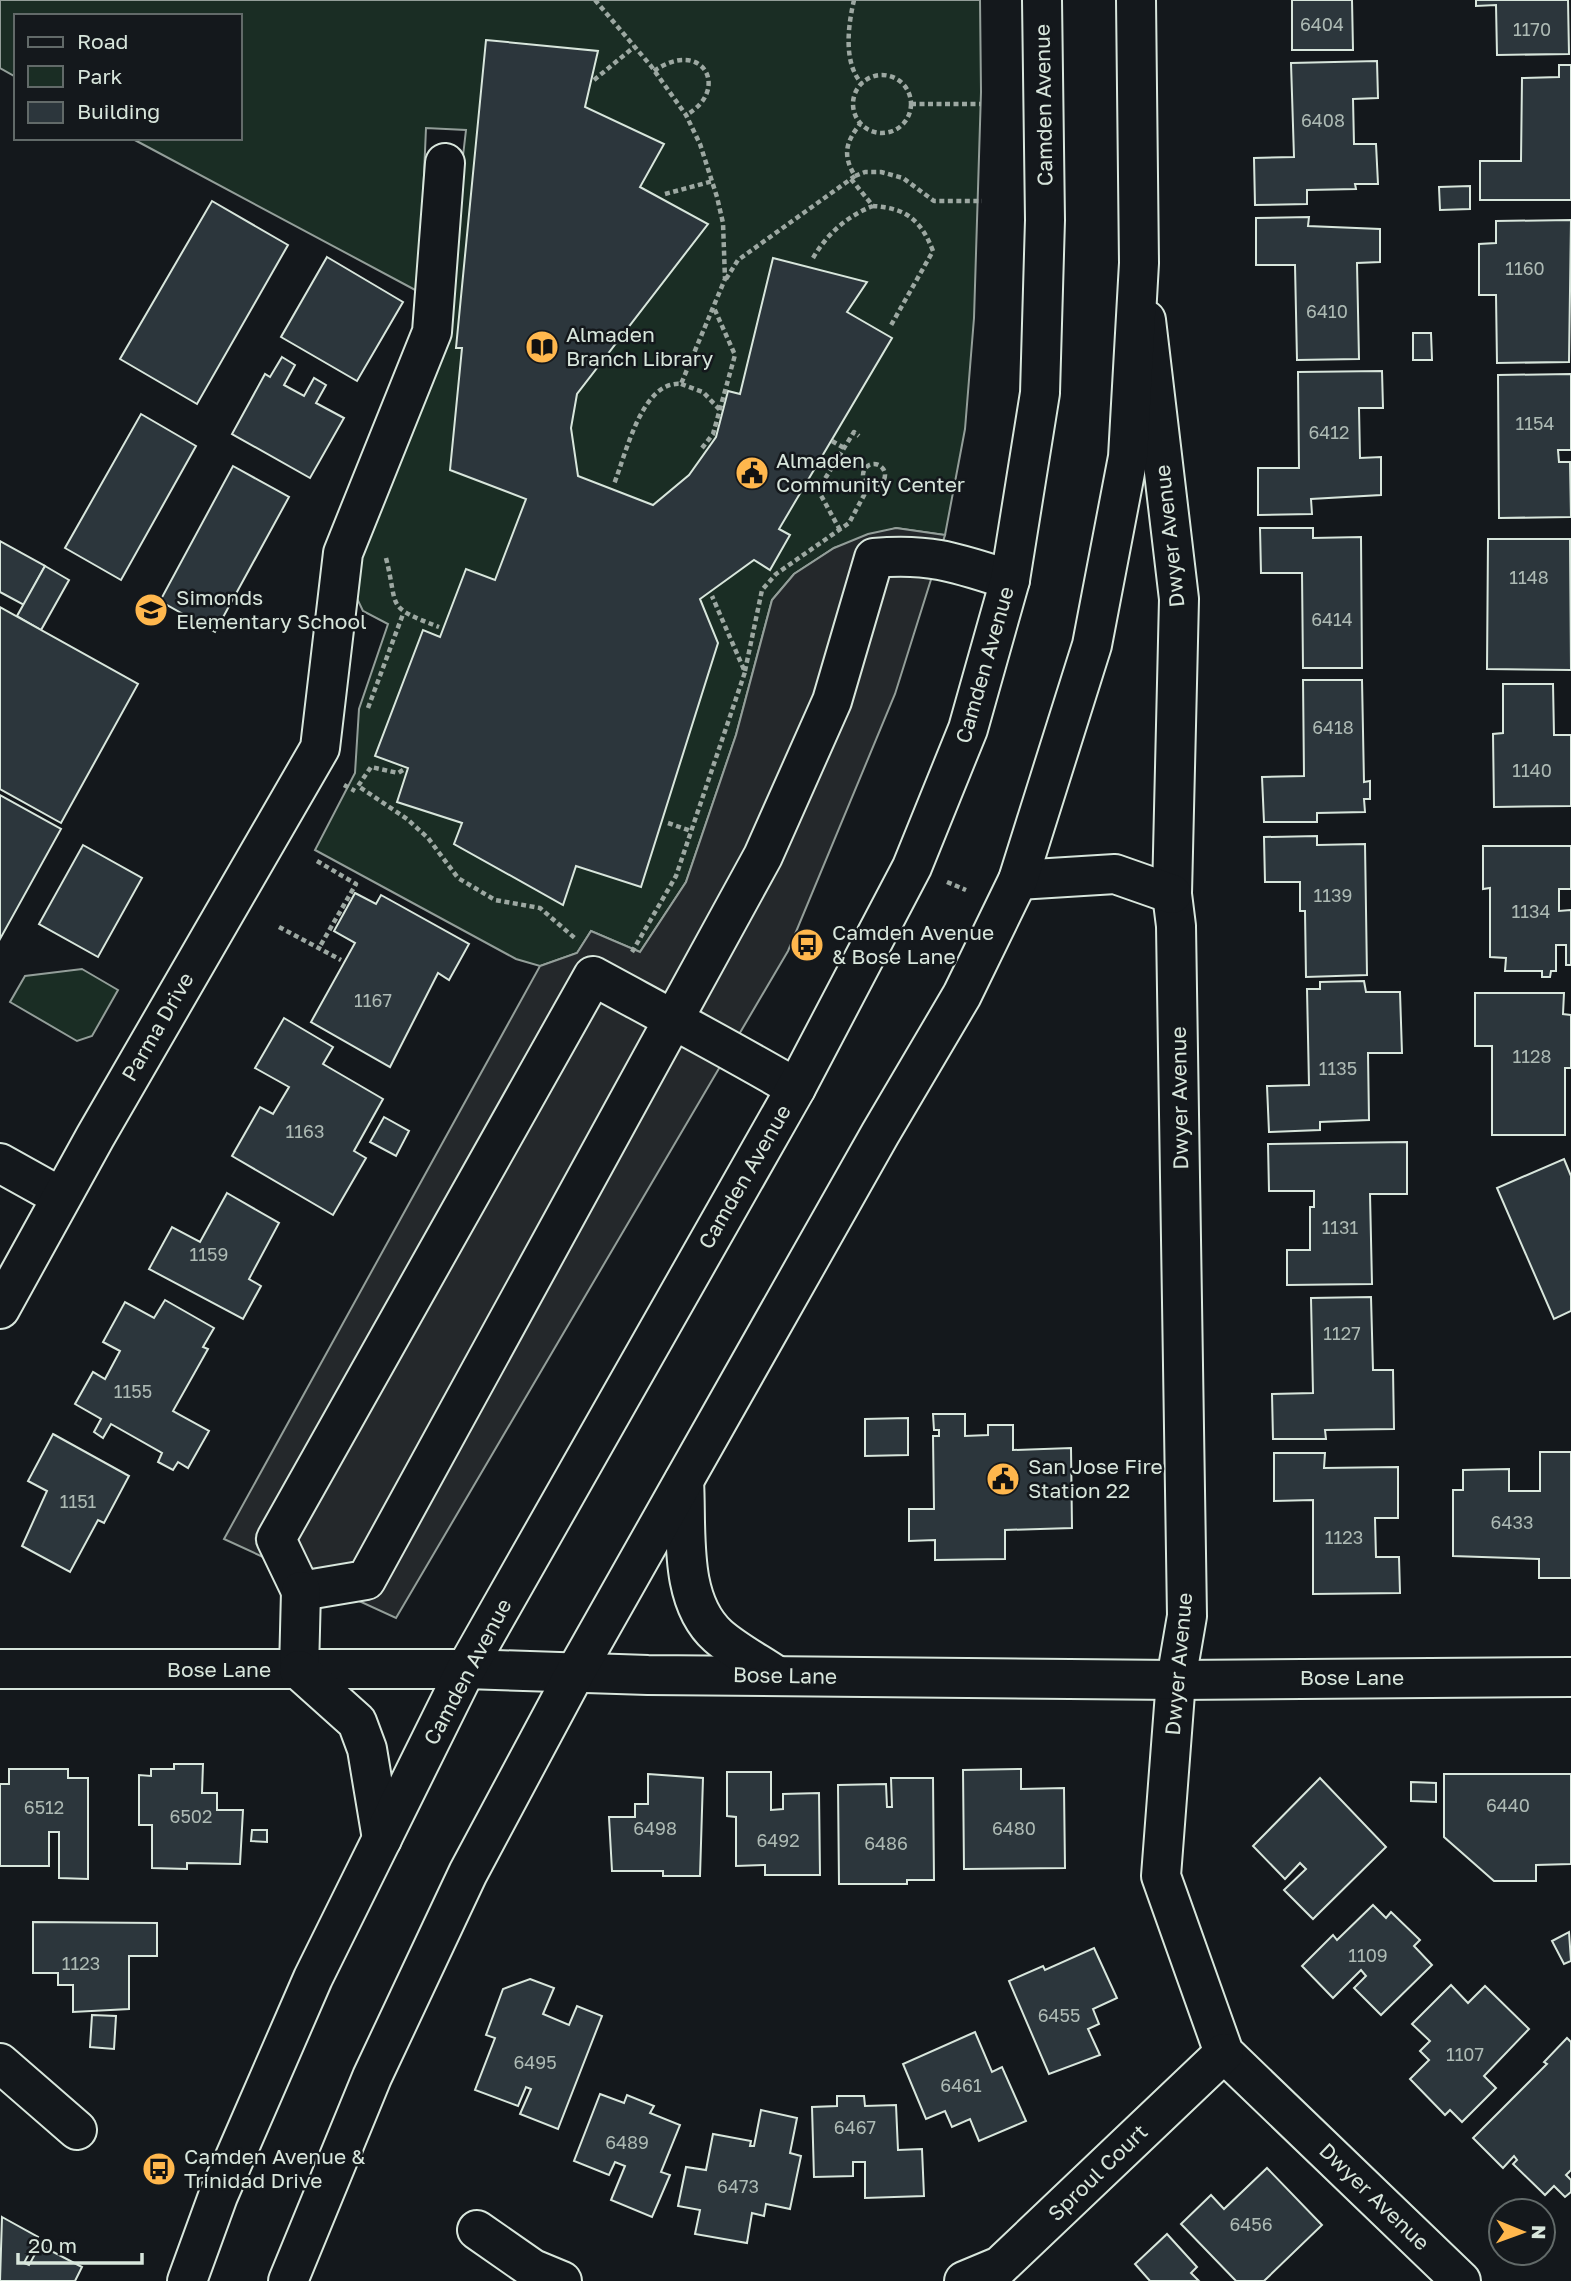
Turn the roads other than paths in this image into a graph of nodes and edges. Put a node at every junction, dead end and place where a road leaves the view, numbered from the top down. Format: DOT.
graph roads {
  1 [pos="1042,0"];
  2 [pos="1136,0"];
  3 [pos="445,163"];
  4 [pos="1139,263"];
  5 [pos="1010,580"];
  6 [pos="1018,880"];
  7 [pos="1172,894"];
  8 [pos="673,1020"];
  9 [pos="796,1088"];
  10 [pos="0,1163"];
  11 [pos="61,1197"];
  12 [pos="0,1309"];
  13 [pos="684,1481"];
  14 [pos="301,1591"];
  15 [pos="0,1669"];
  16 [pos="466,1669"];
  17 [pos="299,1670"];
  18 [pos="576,1673"];
  19 [pos="777,1676"];
  20 [pos="1571,1677"];
  21 [pos="1176,1680"];
  22 [pos="382,1839"];
  23 [pos="1224,2053"];
  24 [pos="0,2063"];
  25 [pos="76,2130"];
  26 [pos="477,2230"];
  27 [pos="187,2281"];
  28 [pos="288,2281"];
  29 [pos="562,2281"];
  30 [pos="964,2281"];
  31 [pos="1461,2281"];
  1 -- 5 [label="main road, Camden Avenue"];
  2 -- 4 [label="main road"];
  3 -- 11 [label="main road, Parma Drive"];
  4 -- 6 [label="main road"];
  4 -- 7 [label="main road, Dwyer Avenue"];
  5 -- 8 [label="main road"];
  5 -- 9 [label="main road, Camden Avenue"];
  6 -- 7 [label="main road"];
  6 -- 13 [label="main road"];
  7 -- 21 [label="main road, Dwyer Avenue"];
  8 -- 9 [label="main road"];
  8 -- 14 [label="main road"];
  8 -- 14 [label="main road"];
  9 -- 16 [label="main road, Camden Avenue"];
  10 -- 11 [label="main road"];
  11 -- 12 [label="main road, Parma Drive"];
  13 -- 18 [label="main road"];
  13 -- 19 [label="main road"];
  14 -- 17 [label="main road"];
  15 -- 17 [label="main road, Bose Lane"];
  16 -- 17 [label="main road, Bose Lane"];
  16 -- 18 [label="main road, Bose Lane"];
  16 -- 22 [label="main road, Camden Avenue"];
  17 -- 22 [label="main road"];
  18 -- 19 [label="main road, Bose Lane"];
  18 -- 28 [label="main road"];
  19 -- 21 [label="main road, Bose Lane"];
  20 -- 21 [label="main road, Bose Lane"];
  21 -- 23 [label="main road, Dwyer Avenue"];
  22 -- 27 [label="main road, Camden Avenue"];
  23 -- 30 [label="main road, Sproul Court"];
  23 -- 31 [label="main road, Dwyer Avenue"];
  24 -- 25 [label="main road"];
  26 -- 29 [label="main road"];
}
